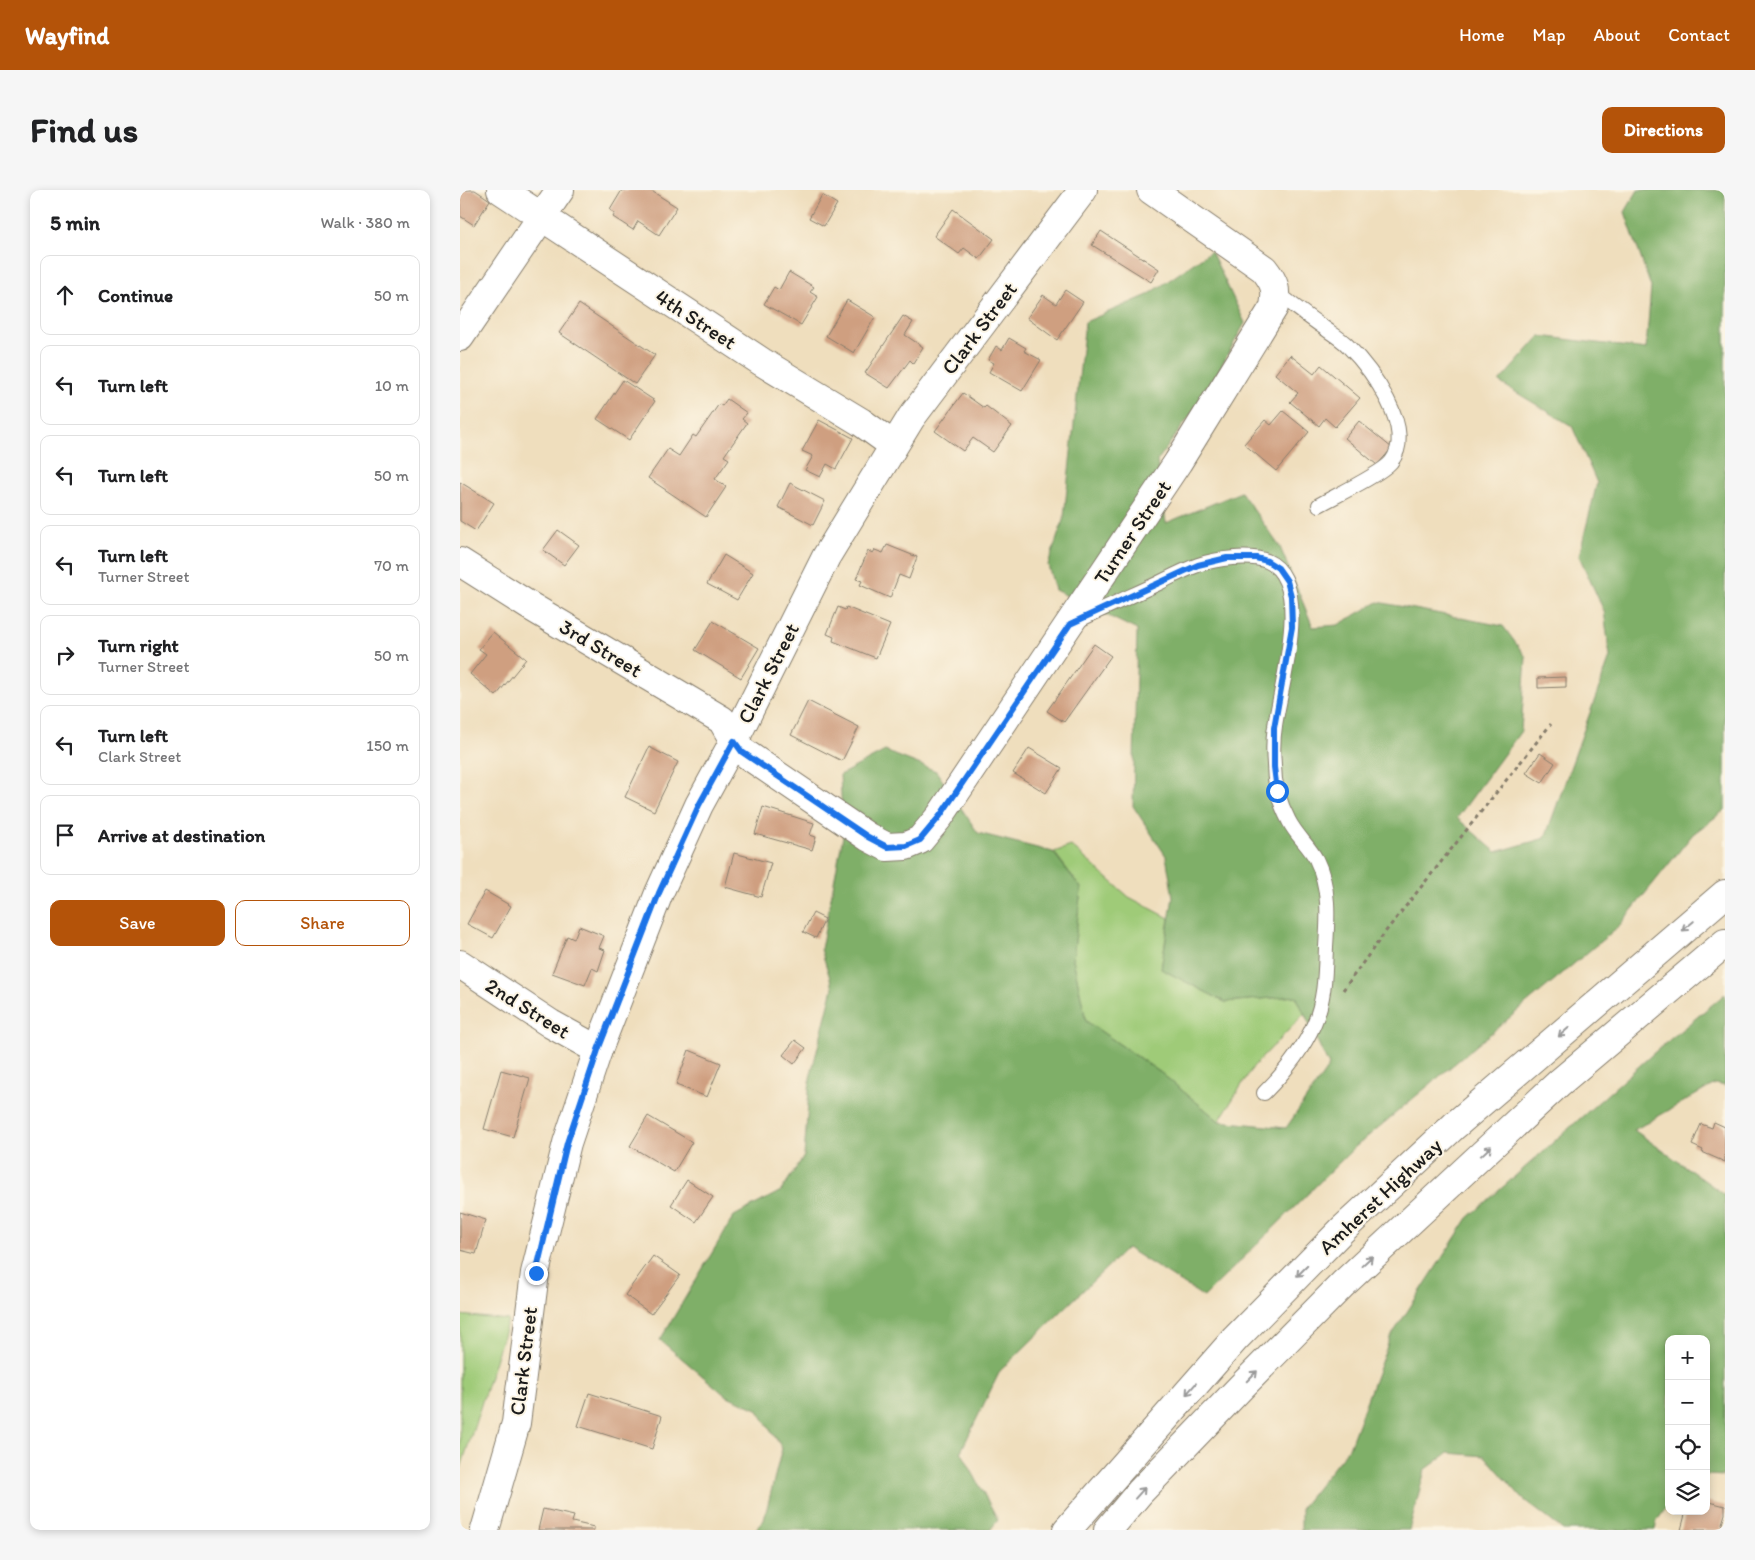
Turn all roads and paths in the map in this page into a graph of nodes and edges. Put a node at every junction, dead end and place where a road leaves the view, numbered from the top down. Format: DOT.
graph roads {
  1 [pos="501,190"];
  2 [pos="560,190"];
  3 [pos="1083,190"];
  4 [pos="1151,190"];
  5 [pos="542,217"];
  6 [pos="1276,293"];
  7 [pos="460,337"];
  8 [pos="893,445"];
  9 [pos="1320,505"];
  10 [pos="460,562"];
  11 [pos="1070,624"];
  12 [pos="1551,724"];
  13 [pos="734,741"];
  14 [pos="1725,894"];
  15 [pos="1725,943"];
  16 [pos="460,964"];
  17 [pos="1315,1023"];
  18 [pos="598,1050"];
  19 [pos="1264,1093"];
  20 [pos="485,1530"];
  21 [pos="1067,1530"];
  22 [pos="1108,1530"];
  1 -- 5 [label="main road, 4th Street"];
  2 -- 5 [label="main road"];
  3 -- 8 [label="main road, Clark Street"];
  4 -- 6 [label="main road"];
  5 -- 7 [label="main road"];
  5 -- 8 [label="main road, 4th Street"];
  6 -- 9 [label="lane"];
  6 -- 11 [label="main road, Turner Street"];
  8 -- 13 [label="main road, Clark Street"];
  10 -- 13 [label="main road, 3rd Street"];
  11 -- 13 [label="main road, Turner Street"];
  11 -- 17 [label="lane"];
  12 -- 17 [label="path"];
  13 -- 18 [label="main road, Clark Street"];
  14 -- 21 [label="main road, Amherst Highway, one-way"];
  22 -- 15 [label="main road, Amherst Highway, one-way"];
  16 -- 18 [label="main road, 2nd Street"];
  17 -- 19 [label="lane"];
  18 -- 20 [label="main road, Clark Street"];
}
